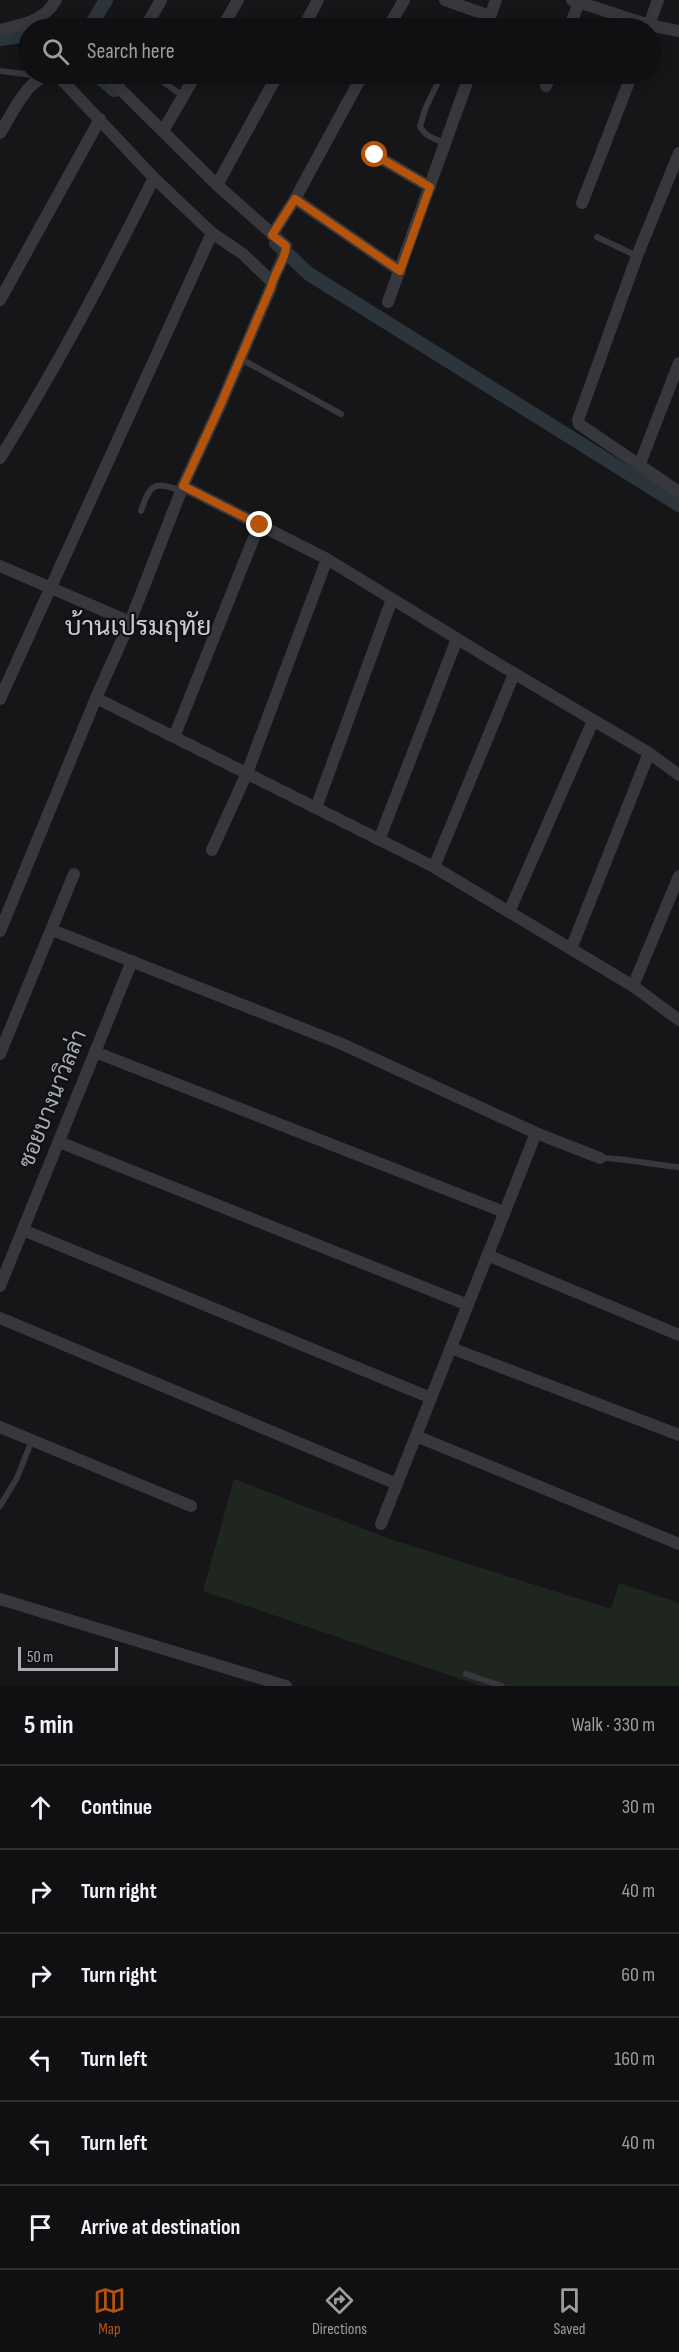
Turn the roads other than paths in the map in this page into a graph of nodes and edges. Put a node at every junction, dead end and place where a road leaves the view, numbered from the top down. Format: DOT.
graph roads {
  1 [pos="56,0"];
  2 [pos="161,0"];
  3 [pos="238,0"];
  4 [pos="318,0"];
  5 [pos="404,0"];
  6 [pos="445,0"];
  7 [pos="496,0"];
  8 [pos="658,0"];
  9 [pos="577,1"];
  10 [pos="40,18"];
  11 [pos="151,18"];
  12 [pos="228,18"];
  13 [pos="308,18"];
  14 [pos="394,18"];
  15 [pos="480,18"];
  16 [pos="489,18"];
  17 [pos="572,18"];
  18 [pos="624,18"];
  19 [pos="652,18"];
  20 [pos="18,25"];
  21 [pos="661,29"];
  22 [pos="0,30"];
  23 [pos="679,31"];
  24 [pos="0,70"];
  25 [pos="18,73"];
  26 [pos="32,84"];
  27 [pos="66,84"];
  28 [pos="119,84"];
  29 [pos="166,84"];
  30 [pos="190,84"];
  31 [pos="273,84"];
  32 [pos="358,84"];
  33 [pos="437,84"];
  34 [pos="467,84"];
  35 [pos="628,84"];
  36 [pos="183,96"];
  37 [pos="100,119"];
  38 [pos="163,131"];
  39 [pos="0,133"];
  40 [pos="446,143"];
  41 [pos="679,153"];
  42 [pos="375,155"];
  43 [pos="154,178"];
  44 [pos="217,185"];
  45 [pos="430,187"];
  46 [pos="295,199"];
  47 [pos="582,203"];
  48 [pos="212,233"];
  49 [pos="272,235"];
  50 [pos="597,237"];
  51 [pos="637,256"];
  52 [pos="400,271"];
  53 [pos="274,276"];
  54 [pos="0,300"];
  55 [pos="388,302"];
  56 [pos="240,359"];
  57 [pos="679,363"];
  58 [pos="340,414"];
  59 [pos="0,458"];
  60 [pos="639,466"];
  61 [pos="182,488"];
  62 [pos="679,492"];
  63 [pos="141,512"];
  64 [pos="260,525"];
  65 [pos="327,559"];
  66 [pos="0,566"];
  67 [pos="50,586"];
  68 [pos="392,599"];
  69 [pos="130,622"];
  70 [pos="457,639"];
  71 [pos="514,674"];
  72 [pos="96,698"];
  73 [pos="0,699"];
  74 [pos="593,721"];
  75 [pos="174,736"];
  76 [pos="649,753"];
  77 [pos="247,773"];
  78 [pos="679,775"];
  79 [pos="316,808"];
  80 [pos="379,840"];
  81 [pos="212,850"];
  82 [pos="434,867"];
  83 [pos="74,874"];
  84 [pos="679,876"];
  85 [pos="509,912"];
  86 [pos="52,930"];
  87 [pos="0,931"];
  88 [pos="571,949"];
  89 [pos="132,961"];
  90 [pos="633,986"];
  91 [pos="679,1020"];
  92 [pos="95,1052"];
  93 [pos="0,1054"];
  94 [pos="536,1133"];
  95 [pos="59,1142"];
  96 [pos="600,1158"];
  97 [pos="679,1167"];
  98 [pos="504,1212"];
  99 [pos="23,1230"];
  100 [pos="487,1255"];
  101 [pos="0,1286"];
  102 [pos="468,1305"];
  103 [pos="0,1318"];
  104 [pos="679,1335"];
  105 [pos="451,1347"];
  106 [pos="431,1398"];
  107 [pos="0,1427"];
  108 [pos="416,1436"];
  109 [pos="679,1436"];
  110 [pos="32,1440"];
  111 [pos="397,1484"];
  112 [pos="0,1506"];
  113 [pos="191,1506"];
  114 [pos="381,1524"];
  115 [pos="679,1544"];
  116 [pos="0,1599"];
  117 [pos="466,1674"];
  118 [pos="286,1686"];
  119 [pos="502,1686"];
  1 -- 10 [label="street"];
  2 -- 11 [label="street"];
  3 -- 12 [label="street"];
  4 -- 13 [label="street"];
  5 -- 14 [label="street"];
  6 -- 15 [label="street"];
  7 -- 16 [label="street"];
  8 -- 19 [label="street"];
  9 -- 17 [label="street"];
  9 -- 18 [label="street"];
  20 -- 22 [label="street"];
  21 -- 23 [label="street"];
  24 -- 25 [label="lane"];
  26 -- 39 [label="street"];
  27 -- 37 [label="street"];
  28 -- 38 [label="street"];
  29 -- 36 [label="lane"];
  30 -- 36 [label="street"];
  31 -- 44 [label="street"];
  32 -- 46 [label="street"];
  33 -- 40 [label="lane"];
  34 -- 40 [label="street"];
  35 -- 47 [label="street"];
  36 -- 38 [label="street"];
  37 -- 43 [label="street"];
  37 -- 54 [label="street"];
  38 -- 44 [label="street"];
  40 -- 45 [label="street"];
  41 -- 51 [label="street"];
  42 -- 45 [label="street"];
  43 -- 48 [label="street"];
  43 -- 59 [label="street"];
  44 -- 49 [label="street"];
  45 -- 52 [label="street"];
  46 -- 49 [label="street"];
  46 -- 52 [label="street"];
  48 -- 53 [label="street"];
  48 -- 67 [label="street"];
  49 -- 53 [label="street"];
  50 -- 51 [label="lane"];
  51 -- 60 [label="street"];
  52 -- 55 [label="street"];
  53 -- 56 [label="street"];
  56 -- 58 [label="lane"];
  56 -- 61 [label="street"];
  57 -- 60 [label="street"];
  60 -- 62 [label="street"];
  61 -- 63 [label="lane"];
  61 -- 64 [label="street"];
  61 -- 69 [label="street"];
  64 -- 65 [label="street"];
  64 -- 75 [label="street"];
  65 -- 68 [label="street"];
  65 -- 77 [label="street"];
  66 -- 67 [label="street"];
  67 -- 69 [label="street"];
  67 -- 73 [label="street"];
  68 -- 70 [label="street"];
  68 -- 79 [label="street"];
  69 -- 72 [label="street"];
  70 -- 71 [label="street"];
  70 -- 80 [label="street"];
  71 -- 74 [label="street"];
  71 -- 82 [label="street"];
  72 -- 75 [label="street"];
  72 -- 87 [label="street"];
  74 -- 76 [label="street"];
  74 -- 85 [label="street"];
  75 -- 77 [label="street"];
  76 -- 78 [label="street"];
  76 -- 88 [label="street"];
  77 -- 79 [label="street"];
  77 -- 81 [label="street"];
  79 -- 80 [label="street"];
  80 -- 82 [label="street"];
  82 -- 85 [label="street"];
  83 -- 86 [label="street"];
  84 -- 90 [label="street"];
  85 -- 88 [label="street"];
  86 -- 89 [label="street"];
  86 -- 93 [label="street"];
  88 -- 90 [label="street"];
  89 -- 92 [label="street, ซอยบางนาวิลล่า"];
  89 -- 94 [label="street"];
  90 -- 91 [label="street"];
  92 -- 95 [label="street, ซอยบางนาวิลล่า"];
  92 -- 98 [label="street"];
  94 -- 96 [label="street"];
  94 -- 98 [label="street"];
  95 -- 99 [label="street, ซอยบางนาวิลล่า"];
  95 -- 102 [label="street"];
  96 -- 97 [label="lane"];
  98 -- 100 [label="street"];
  99 -- 101 [label="street, ซอยบางนาวิลล่า"];
  99 -- 106 [label="street"];
  100 -- 102 [label="street"];
  100 -- 104 [label="street"];
  102 -- 105 [label="street"];
  103 -- 111 [label="street"];
  105 -- 106 [label="street"];
  105 -- 109 [label="street"];
  106 -- 108 [label="street"];
  107 -- 110 [label="street"];
  108 -- 111 [label="street"];
  108 -- 115 [label="street"];
  110 -- 112 [label="lane"];
  110 -- 113 [label="street"];
  111 -- 114 [label="street"];
  116 -- 118 [label="street"];
  117 -- 119 [label="lane"];
}
